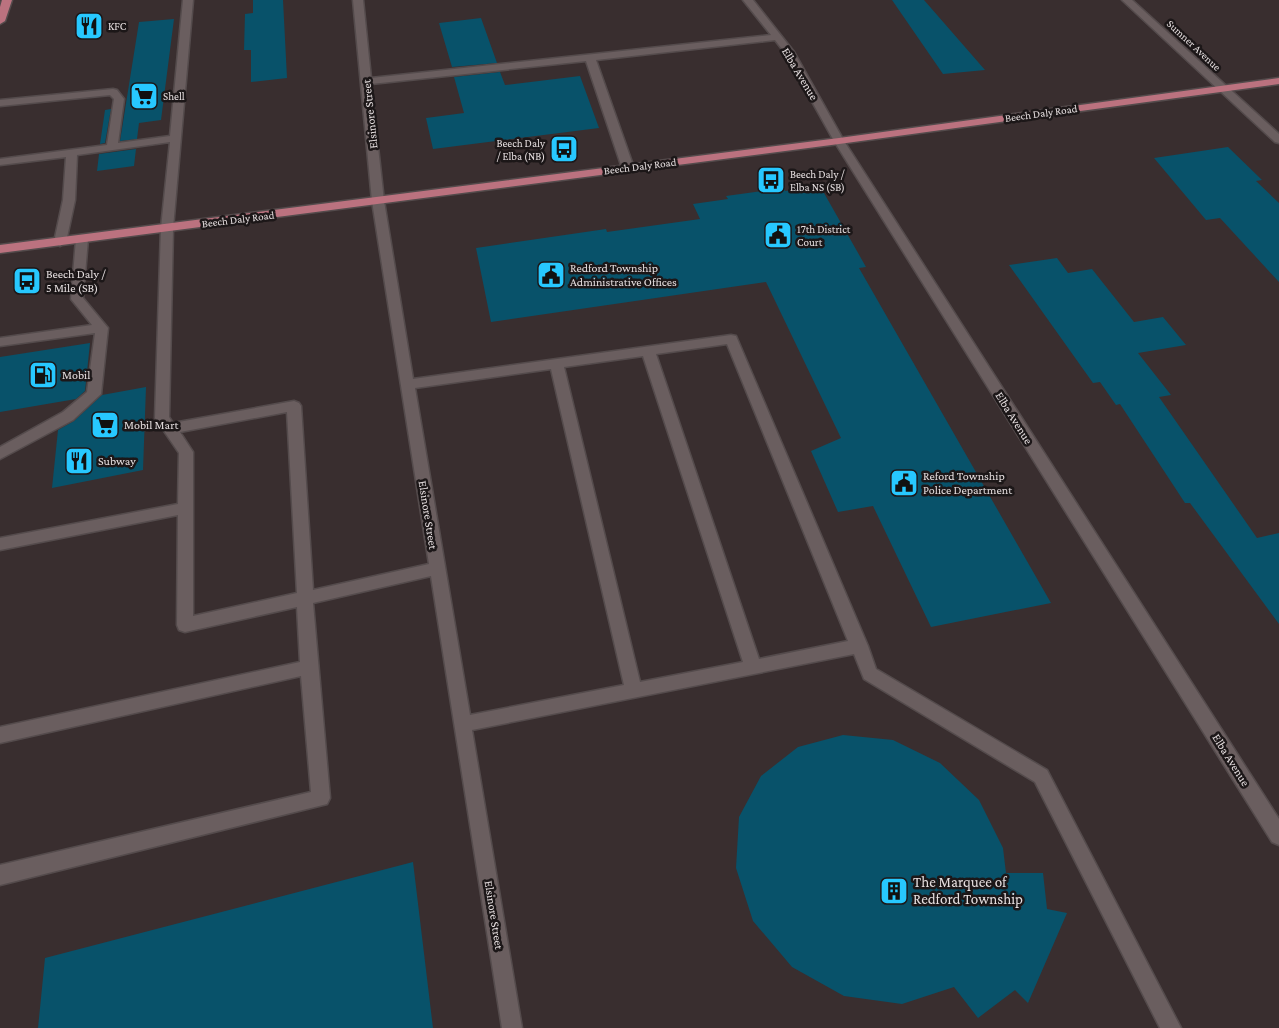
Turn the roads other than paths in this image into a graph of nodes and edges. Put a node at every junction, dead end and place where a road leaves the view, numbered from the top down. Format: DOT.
graph roads {
  1 [pos="7,0"];
  2 [pos="188,0"];
  3 [pos="358,0"];
  4 [pos="748,0"];
  5 [pos="1127,0"];
  6 [pos="0,21"];
  7 [pos="778,37"];
  8 [pos="590,58"];
  9 [pos="1279,81"];
  10 [pos="366,82"];
  11 [pos="1223,88"];
  12 [pos="0,104"];
  13 [pos="176,138"];
  14 [pos="839,140"];
  15 [pos="1279,140"];
  16 [pos="112,147"];
  17 [pos="72,153"];
  18 [pos="0,162"];
  19 [pos="628,168"];
  20 [pos="378,201"];
  21 [pos="167,228"];
  22 [pos="82,239"];
  23 [pos="60,242"];
  24 [pos="0,249"];
  25 [pos="102,328"];
  26 [pos="0,342"];
  27 [pos="648,350"];
  28 [pos="556,363"];
  29 [pos="408,384"];
  30 [pos="170,429"];
  31 [pos="0,454"];
  32 [pos="185,508"];
  33 [pos="0,544"];
  34 [pos="436,568"];
  35 [pos="305,599"];
  36 [pos="860,646"];
  37 [pos="309,667"];
  38 [pos="753,667"];
  39 [pos="634,690"];
  40 [pos="464,724"];
  41 [pos="0,735"];
  42 [pos="1279,836"];
  43 [pos="0,875"];
  44 [pos="512,1028"];
  45 [pos="1171,1028"];
  1 -- 6 [label="main road"];
  2 -- 13 [label="street"];
  3 -- 10 [label="street, Elsinore Street"];
  4 -- 7 [label="street, Elba Avenue"];
  5 -- 11 [label="street, Sumner Avenue"];
  7 -- 8 [label="street"];
  7 -- 14 [label="street, Elba Avenue"];
  8 -- 10 [label="street"];
  8 -- 19 [label="street"];
  9 -- 11 [label="main road, Beech Daly Road"];
  10 -- 20 [label="street, Elsinore Street"];
  11 -- 14 [label="main road, Beech Daly Road"];
  11 -- 15 [label="street, Sumner Avenue"];
  12 -- 16 [label="street"];
  13 -- 16 [label="street"];
  13 -- 21 [label="street"];
  14 -- 19 [label="main road, Beech Daly Road"];
  14 -- 42 [label="street, Elba Avenue"];
  16 -- 17 [label="street"];
  17 -- 18 [label="street"];
  17 -- 23 [label="street"];
  19 -- 20 [label="main road, Beech Daly Road"];
  20 -- 21 [label="main road, Beech Daly Road"];
  20 -- 29 [label="street, Elsinore Street"];
  21 -- 22 [label="main road, Beech Daly Road"];
  21 -- 30 [label="street"];
  22 -- 23 [label="main road, Beech Daly Road"];
  22 -- 25 [label="street"];
  23 -- 24 [label="main road, Beech Daly Road"];
  25 -- 26 [label="street"];
  25 -- 31 [label="street"];
  27 -- 28 [label="street"];
  27 -- 36 [label="street"];
  27 -- 38 [label="street"];
  28 -- 29 [label="street"];
  28 -- 39 [label="street"];
  29 -- 34 [label="street, Elsinore Street"];
  30 -- 32 [label="street"];
  30 -- 35 [label="street"];
  32 -- 33 [label="street"];
  32 -- 35 [label="street"];
  34 -- 35 [label="street"];
  34 -- 40 [label="street, Elsinore Street"];
  35 -- 37 [label="street"];
  36 -- 38 [label="street"];
  36 -- 45 [label="street"];
  37 -- 41 [label="street"];
  37 -- 43 [label="street"];
  38 -- 39 [label="street"];
  39 -- 40 [label="street"];
  40 -- 44 [label="street, Elsinore Street"];
}
